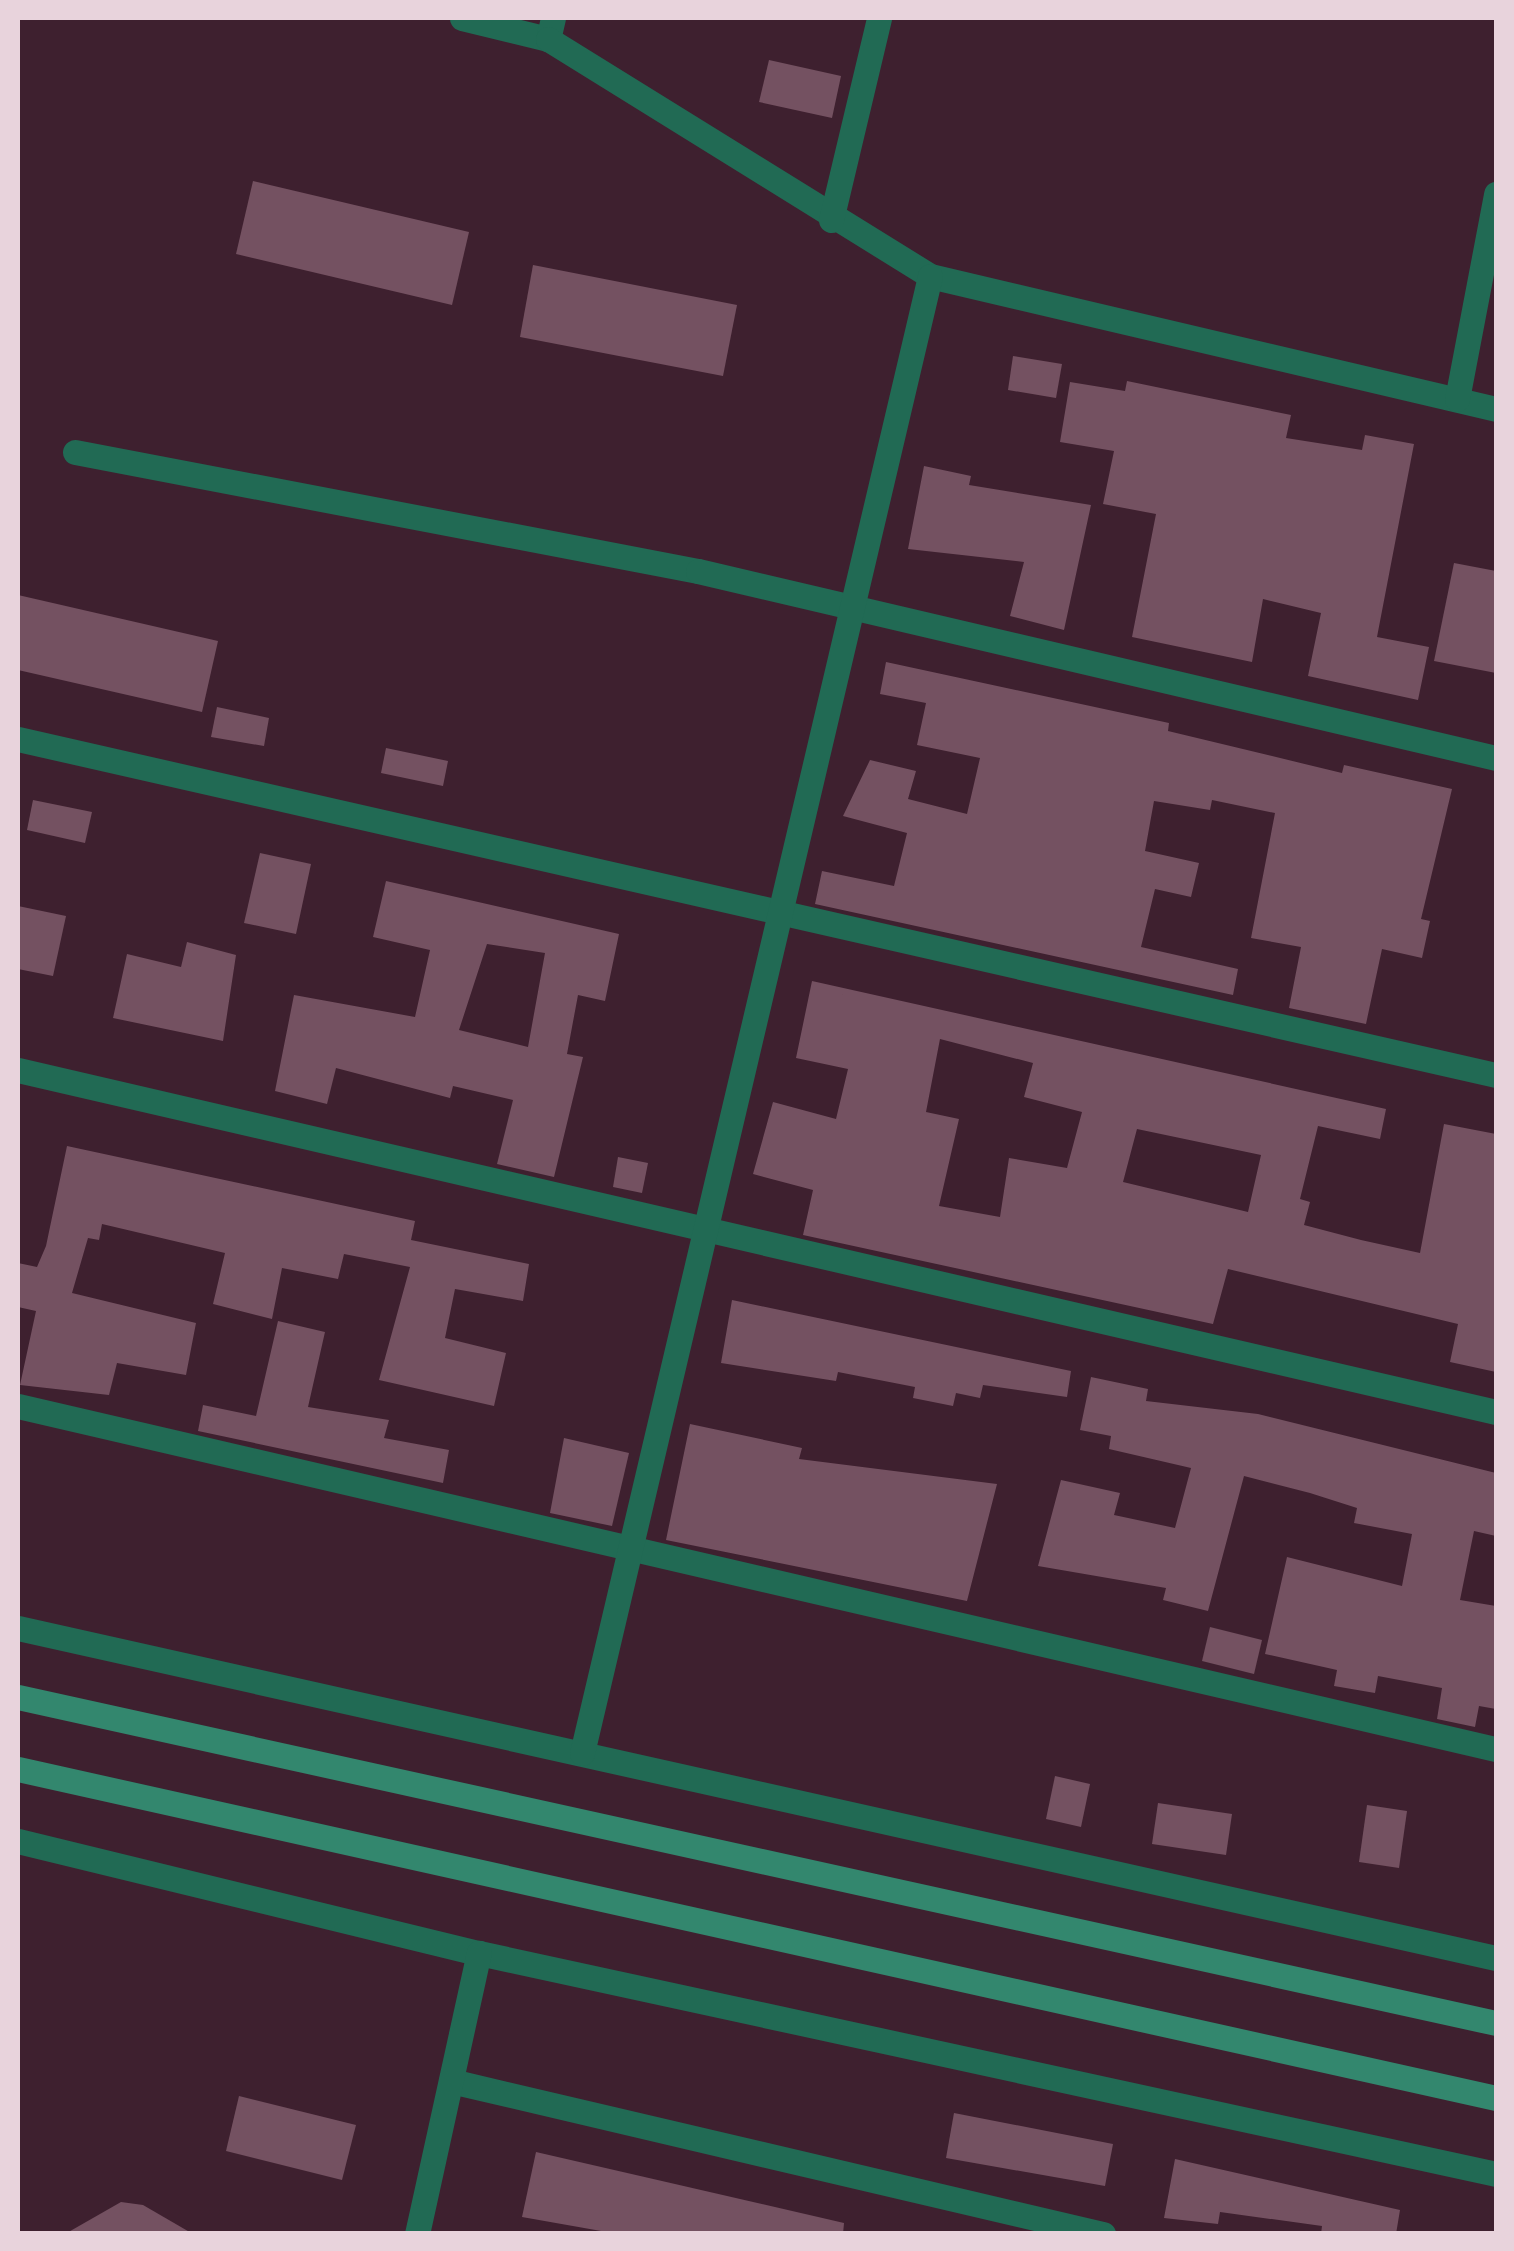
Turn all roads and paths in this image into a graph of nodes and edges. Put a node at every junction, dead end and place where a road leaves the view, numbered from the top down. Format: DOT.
graph roads {
  1 [pos="462,18"];
  2 [pos="880,18"];
  3 [pos="550,28"];
  4 [pos="1496,194"];
  5 [pos="831,220"];
  6 [pos="930,276"];
  7 [pos="1457,399"];
  8 [pos="1496,409"];
  9 [pos="76,452"];
  10 [pos="848,612"];
  11 [pos="18,739"];
  12 [pos="1496,758"];
  13 [pos="780,911"];
  14 [pos="18,1070"];
  15 [pos="1496,1076"];
  16 [pos="707,1229"];
  17 [pos="18,1406"];
  18 [pos="1496,1412"];
  19 [pos="633,1548"];
  20 [pos="18,1628"];
  21 [pos="18,1697"];
  22 [pos="1496,1749"];
  23 [pos="582,1753"];
  24 [pos="18,1769"];
  25 [pos="18,1842"];
  26 [pos="479,1953"];
  27 [pos="1496,1958"];
  28 [pos="1496,2023"];
  29 [pos="451,2082"];
  30 [pos="1496,2098"];
  31 [pos="1496,2174"];
  32 [pos="417,2234"];
  33 [pos="1103,2234"];
  1 -- 3 [label="street"];
  2 -- 5 [label="street"];
  3 -- 5 [label="street"];
  4 -- 7 [label="street"];
  5 -- 6 [label="street"];
  6 -- 7 [label="street"];
  6 -- 10 [label="street"];
  7 -- 8 [label="street"];
  9 -- 10 [label="street"];
  10 -- 12 [label="street"];
  10 -- 13 [label="street"];
  11 -- 13 [label="street"];
  13 -- 15 [label="street"];
  13 -- 16 [label="street"];
  14 -- 16 [label="street"];
  16 -- 18 [label="street"];
  16 -- 19 [label="street"];
  17 -- 19 [label="street"];
  19 -- 22 [label="street"];
  19 -- 23 [label="street"];
  20 -- 23 [label="street"];
  21 -- 28 [label="main road"];
  23 -- 27 [label="street"];
  24 -- 30 [label="main road"];
  25 -- 26 [label="street"];
  26 -- 29 [label="street"];
  26 -- 31 [label="street"];
  29 -- 32 [label="street"];
  29 -- 33 [label="street"];
}
